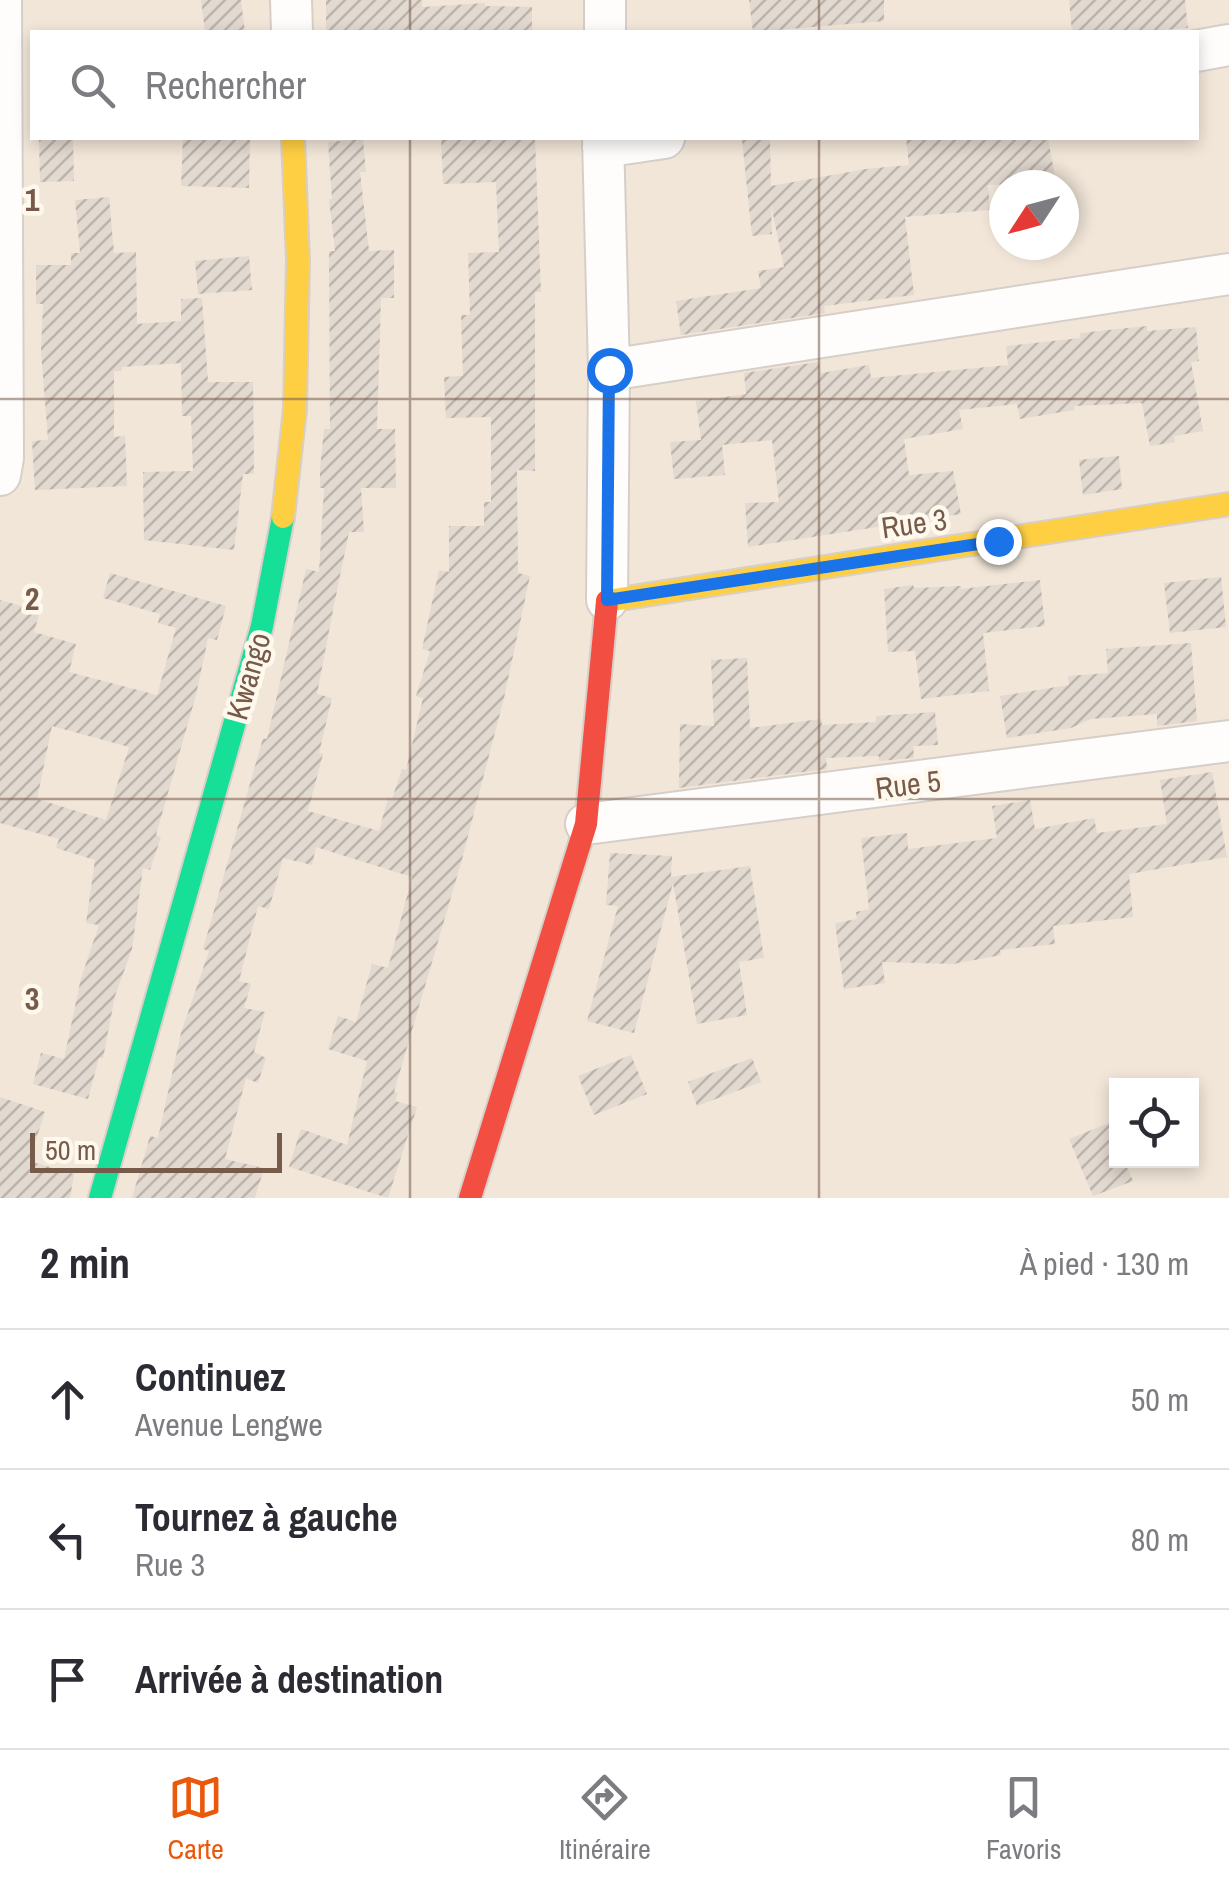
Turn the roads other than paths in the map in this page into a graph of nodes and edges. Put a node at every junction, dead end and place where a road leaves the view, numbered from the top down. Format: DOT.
graph roads {
  1 [pos="1,0"];
  2 [pos="291,0"];
  3 [pos="605,0"];
  4 [pos="292,30"];
  5 [pos="605,30"];
  6 [pos="1229,45"];
  7 [pos="1199,50"];
  8 [pos="293,140"];
  9 [pos="634,140"];
  10 [pos="603,142"];
  11 [pos="1229,274"];
  12 [pos="609,370"];
  13 [pos="0,475"];
  14 [pos="1229,504"];
  15 [pos="607,600"];
  16 [pos="1229,742"];
  17 [pos="586,824"];
  18 [pos="100,1198"];
  19 [pos="470,1198"];
  1 -- 13 [label="street"];
  2 -- 4 [label="street"];
  3 -- 5 [label="street"];
  6 -- 7 [label="street"];
  8 -- 18 [label="street, Kwango"];
  9 -- 10 [label="street"];
  10 -- 12 [label="street"];
  11 -- 12 [label="street"];
  12 -- 15 [label="street"];
  14 -- 15 [label="street, Rue 3"];
  15 -- 17 [label="street"];
  16 -- 17 [label="street, Rue 5"];
  17 -- 19 [label="street"];
}
